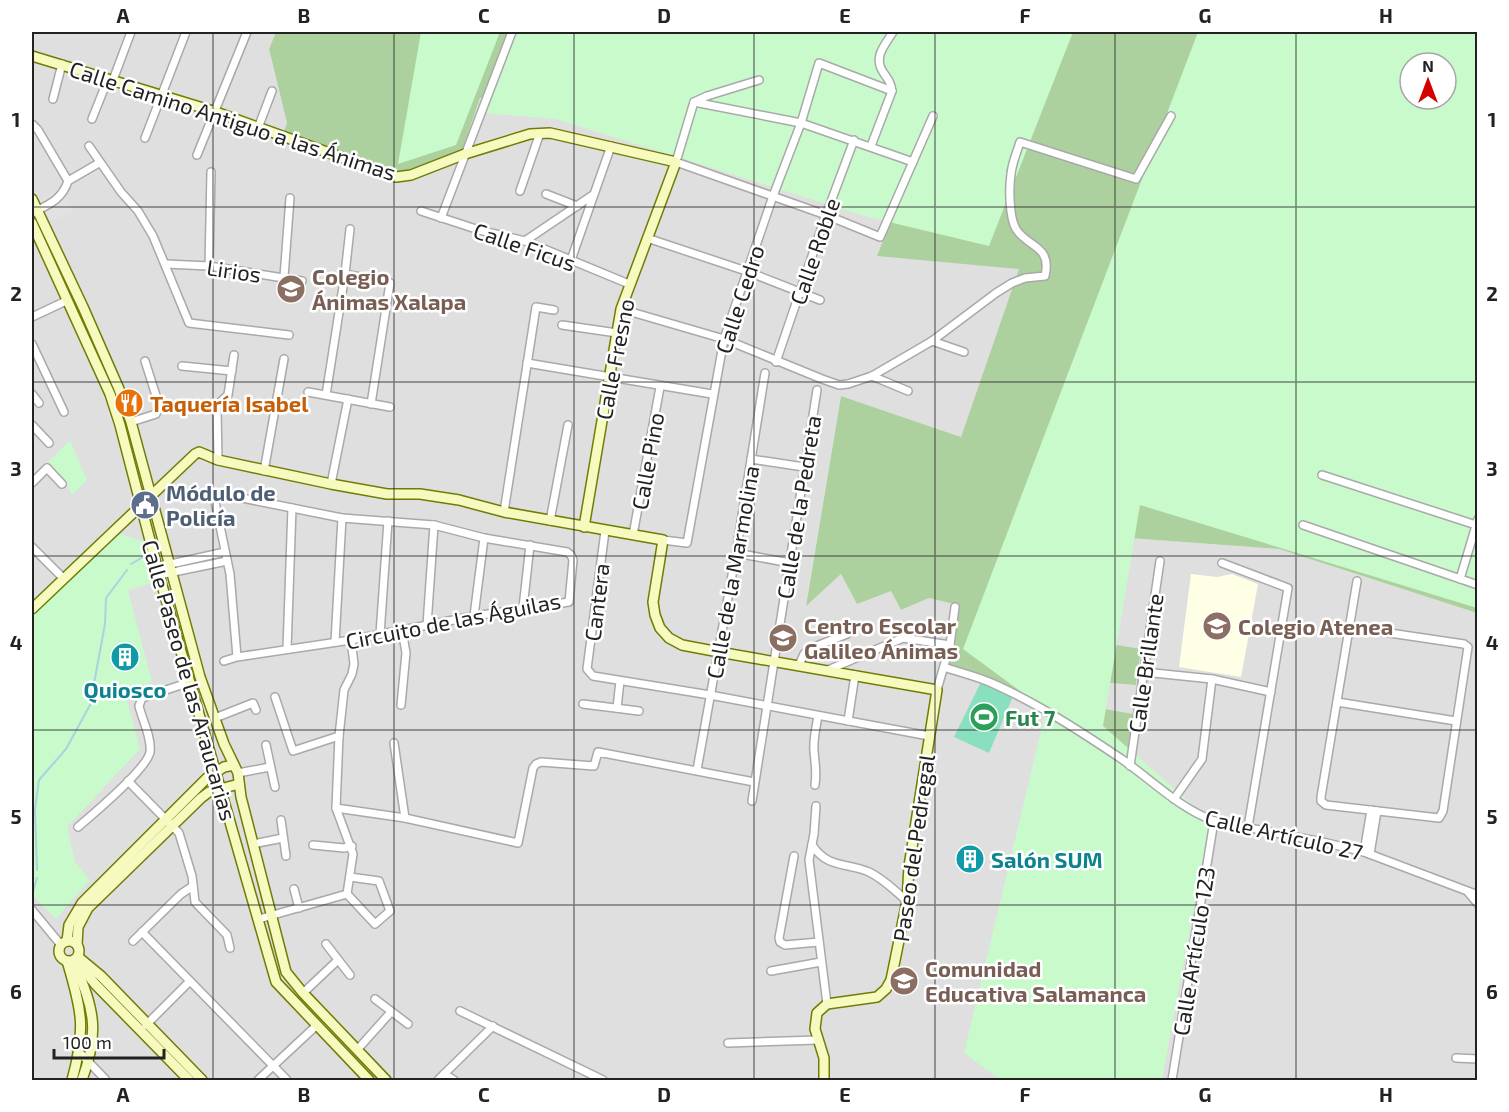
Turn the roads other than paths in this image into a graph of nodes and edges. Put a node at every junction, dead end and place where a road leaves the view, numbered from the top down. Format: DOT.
graph roads {
  1 [pos="131,32"];
  2 [pos="186,32"];
  3 [pos="247,32"];
  4 [pos="512,32"];
  5 [pos="893,32"];
  6 [pos="32,56"];
  7 [pos="62,64"];
  8 [pos="110,80"];
  9 [pos="759,80"];
  10 [pos="272,91"];
  11 [pos="892,91"];
  12 [pos="161,96"];
  13 [pos="54,99"];
  14 [pos="694,102"];
  15 [pos="213,111"];
  16 [pos="933,116"];
  17 [pos="1171,116"];
  18 [pos="92,119"];
  19 [pos="801,123"];
  20 [pos="32,124"];
  21 [pos="258,128"];
  22 [pos="540,133"];
  23 [pos="145,138"];
  24 [pos="854,140"];
  25 [pos="89,146"];
  26 [pos="611,146"];
  27 [pos="871,146"];
  28 [pos="465,154"];
  29 [pos="196,155"];
  30 [pos="676,162"];
  31 [pos="913,162"];
  32 [pos="99,163"];
  33 [pos="211,172"];
  34 [pos="68,182"];
  35 [pos="520,191"];
  36 [pos="546,194"];
  37 [pos="593,195"];
  38 [pos="773,196"];
  39 [pos="290,198"];
  40 [pos="32,199"];
  41 [pos="577,206"];
  42 [pos="35,211"];
  43 [pos="421,211"];
  44 [pos="826,215"];
  45 [pos="441,218"];
  46 [pos="32,224"];
  47 [pos="350,229"];
  48 [pos="647,238"];
  49 [pos="525,241"];
  50 [pos="571,260"];
  51 [pos="166,264"];
  52 [pos="209,266"];
  53 [pos="746,271"];
  54 [pos="345,274"];
  55 [pos="284,277"];
  56 [pos="302,281"];
  57 [pos="629,284"];
  58 [pos="800,292"];
  59 [pos="820,300"];
  60 [pos="66,301"];
  61 [pos="621,309"];
  62 [pos="554,310"];
  63 [pos="32,317"];
  64 [pos="562,325"];
  65 [pos="616,333"];
  66 [pos="289,335"];
  67 [pos="724,339"];
  68 [pos="932,341"];
  69 [pos="32,344"];
  70 [pos="964,352"];
  71 [pos="234,355"];
  72 [pos="104,356"];
  73 [pos="284,359"];
  74 [pos="95,360"];
  75 [pos="145,361"];
  76 [pos="776,362"];
  77 [pos="527,363"];
  78 [pos="182,366"];
  79 [pos="232,371"];
  80 [pos="765,373"];
  81 [pos="872,376"];
  82 [pos="610,378"];
  83 [pos="660,387"];
  84 [pos="817,390"];
  85 [pos="908,391"];
  86 [pos="308,392"];
  87 [pos="32,394"];
  88 [pos="712,394"];
  89 [pos="326,395"];
  90 [pos="348,399"];
  91 [pos="39,403"];
  92 [pos="371,404"];
  93 [pos="390,407"];
  94 [pos="64,412"];
  95 [pos="130,422"];
  96 [pos="32,425"];
  97 [pos="568,425"];
  98 [pos="49,443"];
  99 [pos="751,459"];
  100 [pos="218,460"];
  101 [pos="804,468"];
  102 [pos="264,471"];
  103 [pos="1322,475"];
  104 [pos="32,483"];
  105 [pos="62,484"];
  106 [pos="331,484"];
  107 [pos="150,496"];
  108 [pos="141,506"];
  109 [pos="292,508"];
  110 [pos="504,512"];
  111 [pos="342,518"];
  112 [pos="388,521"];
  113 [pos="550,521"];
  114 [pos="1477,522"];
  115 [pos="434,525"];
  116 [pos="1303,525"];
  117 [pos="584,527"];
  118 [pos="605,531"];
  119 [pos="633,535"];
  120 [pos="484,538"];
  121 [pos="663,540"];
  122 [pos="530,545"];
  123 [pos="32,547"];
  124 [pos="225,552"];
  125 [pos="736,553"];
  126 [pos="227,561"];
  127 [pos="1160,561"];
  128 [pos="790,563"];
  129 [pos="1222,563"];
  130 [pos="171,568"];
  131 [pos="158,571"];
  132 [pos="63,578"];
  133 [pos="1460,579"];
  134 [pos="1357,581"];
  135 [pos="1478,585"];
  136 [pos="523,608"];
  137 [pos="955,608"];
  138 [pos="32,609"];
  139 [pos="474,616"];
  140 [pos="427,625"];
  141 [pos="1349,627"];
  142 [pos="402,630"];
  143 [pos="380,634"];
  144 [pos="847,634"];
  145 [pos="351,640"];
  146 [pos="335,642"];
  147 [pos="950,645"];
  148 [pos="287,650"];
  149 [pos="719,652"];
  150 [pos="237,657"];
  151 [pos="224,661"];
  152 [pos="774,661"];
  153 [pos="799,665"];
  154 [pos="944,667"];
  155 [pos="828,670"];
  156 [pos="1144,672"];
  157 [pos="855,675"];
  158 [pos="1212,679"];
  159 [pos="620,681"];
  160 [pos="190,682"];
  161 [pos="937,690"];
  162 [pos="1271,692"];
  163 [pos="710,695"];
  164 [pos="275,697"];
  165 [pos="1337,702"];
  166 [pos="583,704"];
  167 [pos="401,705"];
  168 [pos="767,706"];
  169 [pos="617,708"];
  170 [pos="256,710"];
  171 [pos="639,711"];
  172 [pos="818,717"];
  173 [pos="215,718"];
  174 [pos="848,721"];
  175 [pos="1456,721"];
  176 [pos="339,736"];
  177 [pos="929,736"];
  178 [pos="394,743"];
  179 [pos="266,745"];
  180 [pos="1130,766"];
  181 [pos="270,767"];
  182 [pos="236,769"];
  183 [pos="697,770"];
  184 [pos="216,771"];
  185 [pos="128,781"];
  186 [pos="754,782"];
  187 [pos="240,784"];
  188 [pos="815,785"];
  189 [pos="275,787"];
  190 [pos="221,788"];
  191 [pos="1173,799"];
  192 [pos="752,801"];
  193 [pos="816,806"];
  194 [pos="336,808"];
  195 [pos="1374,811"];
  196 [pos="166,818"];
  197 [pos="405,818"];
  198 [pos="280,820"];
  199 [pos="1214,821"];
  200 [pos="173,826"];
  201 [pos="78,827"];
  202 [pos="1248,827"];
  203 [pos="283,838"];
  204 [pos="253,844"];
  205 [pos="313,845"];
  206 [pos="812,845"];
  207 [pos="352,846"];
  208 [pos="1367,853"];
  209 [pos="286,856"];
  210 [pos="794,856"];
  211 [pos="350,877"];
  212 [pos="193,886"];
  213 [pos="294,889"];
  214 [pos="1468,892"];
  215 [pos="347,894"];
  216 [pos="1478,895"];
  217 [pos="907,901"];
  218 [pos="1478,904"];
  219 [pos="299,908"];
  220 [pos="32,910"];
  221 [pos="271,916"];
  222 [pos="259,919"];
  223 [pos="142,932"];
  224 [pos="133,941"];
  225 [pos="819,942"];
  226 [pos="68,944"];
  227 [pos="327,944"];
  228 [pos="230,948"];
  229 [pos="73,959"];
  230 [pos="338,960"];
  231 [pos="821,962"];
  232 [pos="771,970"];
  233 [pos="350,975"];
  234 [pos="189,982"];
  235 [pos="102,992"];
  236 [pos="303,993"];
  237 [pos="88,997"];
  238 [pos="375,999"];
  239 [pos="827,1004"];
  240 [pos="460,1011"];
  241 [pos="391,1012"];
  242 [pos="408,1024"];
  243 [pos="146,1025"];
  244 [pos="317,1025"];
  245 [pos="493,1026"];
  246 [pos="818,1040"];
  247 [pos="728,1043"];
  248 [pos="357,1050"];
  249 [pos="80,1053"];
  250 [pos="1456,1058"];
  251 [pos="1478,1059"];
  252 [pos="89,1063"];
  253 [pos="272,1066"];
  254 [pos="444,1074"];
  255 [pos="72,1080"];
  256 [pos="82,1080"];
  257 [pos="106,1080"];
  258 [pos="189,1080"];
  259 [pos="202,1080"];
  260 [pos="258,1080"];
  261 [pos="287,1080"];
  262 [pos="369,1080"];
  263 [pos="386,1080"];
  264 [pos="438,1080"];
  265 [pos="454,1080"];
  266 [pos="603,1080"];
  267 [pos="824,1080"];
  268 [pos="1172,1080"];
  1 -- 8 [label="street"];
  2 -- 12 [label="street"];
  3 -- 15 [label="street"];
  4 -- 28 [label="street"];
  5 -- 11 [label="street"];
  6 -- 7 [label="street, Calle Camino Antiguo a las Ánimas"];
  7 -- 8 [label="street, Calle Camino Antiguo a las Ánimas"];
  7 -- 13 [label="street"];
  8 -- 12 [label="street, Calle Camino Antiguo a las Ánimas"];
  8 -- 18 [label="street"];
  9 -- 14 [label="street"];
  10 -- 21 [label="street"];
  11 -- 19 [label="street, Calle Cedro"];
  11 -- 27 [label="street"];
  12 -- 15 [label="street, Calle Camino Antiguo a las Ánimas"];
  12 -- 23 [label="street"];
  14 -- 19 [label="street"];
  14 -- 30 [label="street"];
  15 -- 21 [label="street, Calle Camino Antiguo a las Ánimas"];
  15 -- 29 [label="street"];
  16 -- 31 [label="street"];
  17 -- 68 [label="street"];
  19 -- 24 [label="street"];
  19 -- 38 [label="street, Calle Cedro"];
  20 -- 34 [label="street"];
  21 -- 28 [label="street, Calle Camino Antiguo a las Ánimas"];
  22 -- 26 [label="street, Calle Camino Antiguo a las Ánimas"];
  22 -- 28 [label="street, Calle Camino Antiguo a las Ánimas"];
  22 -- 35 [label="street"];
  24 -- 27 [label="street"];
  24 -- 44 [label="street, Calle Roble"];
  25 -- 32 [label="street"];
  26 -- 30 [label="street, Calle Camino Antiguo a las Ánimas"];
  26 -- 37 [label="street"];
  27 -- 31 [label="street"];
  28 -- 45 [label="street"];
  30 -- 38 [label="street, Calle Camino Antiguo a las Ánimas"];
  30 -- 48 [label="street, Calle Fresno"];
  31 -- 44 [label="street, Calle Camino Antiguo a las Ánimas"];
  32 -- 34 [label="street"];
  32 -- 51 [label="street"];
  33 -- 52 [label="street"];
  34 -- 42 [label="street"];
  36 -- 41 [label="street"];
  37 -- 41 [label="street"];
  37 -- 50 [label="street"];
  38 -- 44 [label="street, Calle Camino Antiguo a las Ánimas"];
  38 -- 53 [label="street, Calle Cedro"];
  39 -- 55 [label="street"];
  40 -- 42 [label="street, Calle Paseo de las Araucarias"];
  41 -- 49 [label="street"];
  42 -- 72 [label="street, Calle Paseo de las Araucarias"];
  43 -- 45 [label="street, Calle Ficus"];
  44 -- 58 [label="street, Calle Roble"];
  45 -- 49 [label="street, Calle Ficus"];
  46 -- 60 [label="street, Calle Paseo de las Araucarias"];
  47 -- 54 [label="street"];
  48 -- 53 [label="street"];
  48 -- 57 [label="street, Calle Fresno"];
  49 -- 50 [label="street, Calle Ficus"];
  50 -- 57 [label="street, Calle Ficus"];
  51 -- 52 [label="street, Lirios"];
  51 -- 66 [label="street"];
  52 -- 55 [label="street, Lirios"];
  53 -- 58 [label="street"];
  53 -- 67 [label="street, Calle Cedro"];
  54 -- 89 [label="street"];
  54 -- 92 [label="street"];
  55 -- 56 [label="street, Lirios"];
  57 -- 61 [label="street, Calle Fresno"];
  58 -- 59 [label="street"];
  58 -- 76 [label="street, Calle Roble"];
  60 -- 63 [label="street"];
  60 -- 74 [label="street, Calle Paseo de las Araucarias"];
  61 -- 65 [label="street, Calle Fresno"];
  61 -- 67 [label="street"];
  62 -- 77 [label="street"];
  64 -- 65 [label="street"];
  65 -- 82 [label="street, Calle Fresno"];
  67 -- 76 [label="street"];
  67 -- 88 [label="street, Calle Cedro"];
  68 -- 70 [label="street"];
  68 -- 81 [label="street"];
  69 -- 94 [label="street"];
  71 -- 79 [label="street"];
  72 -- 74 [label="street"];
  72 -- 95 [label="street, Calle Paseo de las Araucarias"];
  73 -- 102 [label="street"];
  74 -- 108 [label="street, Calle Paseo de las Araucarias"];
  75 -- 95 [label="street"];
  76 -- 81 [label="street"];
  77 -- 82 [label="street"];
  77 -- 110 [label="street"];
  78 -- 79 [label="street"];
  79 -- 100 [label="street"];
  80 -- 99 [label="street, Calle de la Marmolina"];
  81 -- 85 [label="street"];
  82 -- 83 [label="street"];
  82 -- 117 [label="street, Calle Fresno"];
  83 -- 88 [label="street"];
  83 -- 119 [label="street, Calle Pino"];
  84 -- 101 [label="street, Calle de la Pedreta"];
  86 -- 89 [label="street"];
  87 -- 91 [label="street"];
  88 -- 121 [label="street, Calle Cedro"];
  89 -- 90 [label="street"];
  90 -- 92 [label="street"];
  90 -- 106 [label="street"];
  92 -- 93 [label="street"];
  95 -- 107 [label="street, Calle Paseo de las Araucarias"];
  96 -- 98 [label="street"];
  97 -- 113 [label="street"];
  99 -- 101 [label="street"];
  99 -- 125 [label="street, Calle de la Marmolina"];
  100 -- 102 [label="street"];
  100 -- 107 [label="street"];
  101 -- 128 [label="street, Calle de la Pedreta"];
  102 -- 106 [label="street"];
  103 -- 114 [label="street"];
  104 -- 105 [label="street"];
  106 -- 110 [label="street"];
  107 -- 108 [label="street"];
  107 -- 130 [label="street, Calle Paseo de las Araucarias"];
  108 -- 131 [label="street, Calle Paseo de las Araucarias"];
  108 -- 132 [label="street"];
  109 -- 111 [label="street, Circuito de las Águilas"];
  109 -- 124 [label="street, Circuito de las Águilas"];
  109 -- 148 [label="street"];
  110 -- 113 [label="street"];
  111 -- 112 [label="street, Circuito de las Águilas"];
  111 -- 146 [label="street"];
  112 -- 115 [label="street, Circuito de las Águilas"];
  112 -- 143 [label="street"];
  113 -- 117 [label="street"];
  114 -- 133 [label="street"];
  115 -- 120 [label="street, Circuito de las Águilas"];
  115 -- 140 [label="street"];
  116 -- 133 [label="street"];
  117 -- 118 [label="street"];
  118 -- 119 [label="street"];
  118 -- 159 [label="street, Cantera"];
  119 -- 121 [label="street"];
  120 -- 122 [label="street, Circuito de las Águilas"];
  120 -- 139 [label="street"];
  121 -- 149 [label="street"];
  122 -- 136 [label="street"];
  122 -- 136 [label="street, Circuito de las Águilas"];
  123 -- 132 [label="street"];
  124 -- 126 [label="street, Circuito de las Águilas"];
  124 -- 130 [label="street"];
  125 -- 128 [label="street"];
  125 -- 149 [label="street, Calle de la Marmolina"];
  126 -- 130 [label="street"];
  126 -- 150 [label="street, Circuito de las Águilas"];
  127 -- 156 [label="street, Calle Brillante"];
  128 -- 152 [label="street, Calle de la Pedreta"];
  129 -- 162 [label="street"];
  130 -- 131 [label="street"];
  130 -- 173 [label="street, Calle Paseo de las Araucarias"];
  131 -- 160 [label="street, Calle Paseo de las Araucarias"];
  132 -- 138 [label="street"];
  133 -- 135 [label="street"];
  134 -- 141 [label="street"];
  136 -- 139 [label="street, Circuito de las Águilas"];
  137 -- 147 [label="street, Paseo del Pedregal"];
  139 -- 140 [label="street, Circuito de las Águilas"];
  140 -- 142 [label="street, Circuito de las Águilas"];
  141 -- 165 [label="street"];
  141 -- 175 [label="street"];
  142 -- 143 [label="street, Circuito de las Águilas"];
  142 -- 167 [label="street"];
  143 -- 145 [label="street, Circuito de las Águilas"];
  144 -- 153 [label="street"];
  145 -- 146 [label="street, Circuito de las Águilas"];
  145 -- 176 [label="street"];
  146 -- 148 [label="street, Circuito de las Águilas"];
  147 -- 154 [label="street, Paseo del Pedregal"];
  147 -- 155 [label="street"];
  148 -- 150 [label="street, Circuito de las Águilas"];
  149 -- 152 [label="street"];
  149 -- 163 [label="street, Calle de la Marmolina"];
  150 -- 151 [label="street, Circuito de las Águilas"];
  152 -- 153 [label="street"];
  152 -- 168 [label="street, Calle de la Pedreta"];
  153 -- 155 [label="street"];
  154 -- 161 [label="street, Paseo del Pedregal"];
  154 -- 180 [label="street, Calle Artículo 27"];
  155 -- 157 [label="street"];
  156 -- 158 [label="street"];
  156 -- 180 [label="street, Calle Brillante"];
  157 -- 161 [label="street"];
  157 -- 174 [label="street"];
  158 -- 162 [label="street"];
  158 -- 191 [label="street"];
  159 -- 163 [label="street"];
  159 -- 169 [label="street"];
  160 -- 184 [label="street, Calle Paseo de las Araucarias"];
  160 -- 185 [label="street"];
  161 -- 177 [label="street, Paseo del Pedregal"];
  162 -- 202 [label="street"];
  163 -- 168 [label="street"];
  163 -- 183 [label="street, Calle de la Marmolina"];
  164 -- 176 [label="street"];
  165 -- 175 [label="street"];
  165 -- 195 [label="street"];
  166 -- 169 [label="street"];
  168 -- 172 [label="street"];
  168 -- 186 [label="street, Calle de la Pedreta"];
  169 -- 171 [label="street"];
  170 -- 173 [label="street"];
  172 -- 174 [label="street"];
  172 -- 188 [label="street"];
  173 -- 182 [label="street, Calle Paseo de las Araucarias"];
  174 -- 177 [label="street"];
  175 -- 195 [label="street"];
  176 -- 194 [label="street"];
  177 -- 217 [label="street, Paseo del Pedregal"];
  178 -- 197 [label="street"];
  179 -- 181 [label="street"];
  180 -- 191 [label="street, Calle Artículo 27"];
  181 -- 182 [label="street"];
  181 -- 189 [label="street"];
  182 -- 184 [label="street"];
  182 -- 187 [label="street, Calle Paseo de las Araucarias"];
  183 -- 186 [label="street"];
  183 -- 197 [label="street"];
  184 -- 190 [label="street, Calle Paseo de las Araucarias"];
  184 -- 196 [label="street"];
  185 -- 196 [label="street"];
  185 -- 201 [label="street"];
  186 -- 192 [label="street, Calle de la Pedreta"];
  187 -- 190 [label="street"];
  187 -- 204 [label="street, Calle Paseo de las Araucarias"];
  190 -- 200 [label="street"];
  190 -- 222 [label="street, Calle Paseo de las Araucarias"];
  191 -- 199 [label="street, Calle Artículo 27"];
  193 -- 206 [label="street"];
  194 -- 197 [label="street"];
  194 -- 207 [label="street"];
  195 -- 208 [label="street"];
  196 -- 200 [label="street"];
  196 -- 226 [label="street"];
  198 -- 203 [label="street"];
  199 -- 202 [label="street, Calle Artículo 27"];
  199 -- 268 [label="street, Calle Artículo 123"];
  200 -- 212 [label="street"];
  200 -- 226 [label="street"];
  202 -- 208 [label="street, Calle Artículo 27"];
  203 -- 204 [label="street"];
  203 -- 209 [label="street"];
  204 -- 221 [label="street, Calle Paseo de las Araucarias"];
  205 -- 207 [label="street"];
  206 -- 217 [label="street"];
  206 -- 225 [label="street"];
  207 -- 211 [label="street"];
  208 -- 214 [label="street, Calle Artículo 27"];
  210 -- 225 [label="street"];
  211 -- 215 [label="street"];
  211 -- 215 [label="street"];
  212 -- 223 [label="street"];
  212 -- 228 [label="street"];
  213 -- 219 [label="street"];
  214 -- 216 [label="street, Calle Artículo 27"];
  214 -- 218 [label="street"];
  215 -- 219 [label="street"];
  217 -- 239 [label="street, Paseo del Pedregal"];
  219 -- 221 [label="street"];
  220 -- 226 [label="street"];
  221 -- 222 [label="street"];
  221 -- 236 [label="street, Calle Paseo de las Araucarias"];
  222 -- 244 [label="street, Calle Paseo de las Araucarias"];
  223 -- 224 [label="street"];
  223 -- 234 [label="street"];
  225 -- 231 [label="street"];
  226 -- 229 [label="street"];
  226 -- 229 [label="street"];
  227 -- 230 [label="street"];
  229 -- 235 [label="street"];
  229 -- 237 [label="street"];
  229 -- 243 [label="street"];
  229 -- 249 [label="street"];
  230 -- 233 [label="street"];
  230 -- 236 [label="street"];
  231 -- 232 [label="street"];
  231 -- 239 [label="street"];
  234 -- 243 [label="street"];
  234 -- 253 [label="street"];
  235 -- 237 [label="street"];
  235 -- 258 [label="street"];
  236 -- 248 [label="street, Calle Paseo de las Araucarias"];
  237 -- 252 [label="street"];
  238 -- 241 [label="street"];
  239 -- 246 [label="street"];
  240 -- 245 [label="street"];
  241 -- 242 [label="street"];
  241 -- 248 [label="street"];
  243 -- 259 [label="street"];
  244 -- 253 [label="street"];
  244 -- 262 [label="street, Calle Paseo de las Araucarias"];
  245 -- 254 [label="street"];
  245 -- 266 [label="street"];
  246 -- 247 [label="street"];
  246 -- 267 [label="street"];
  248 -- 263 [label="street, Calle Paseo de las Araucarias"];
  249 -- 252 [label="street"];
  249 -- 255 [label="street"];
  250 -- 251 [label="street"];
  252 -- 256 [label="street"];
  252 -- 257 [label="street"];
  253 -- 260 [label="street"];
  253 -- 261 [label="street"];
  254 -- 264 [label="street"];
  254 -- 265 [label="street"];
}
